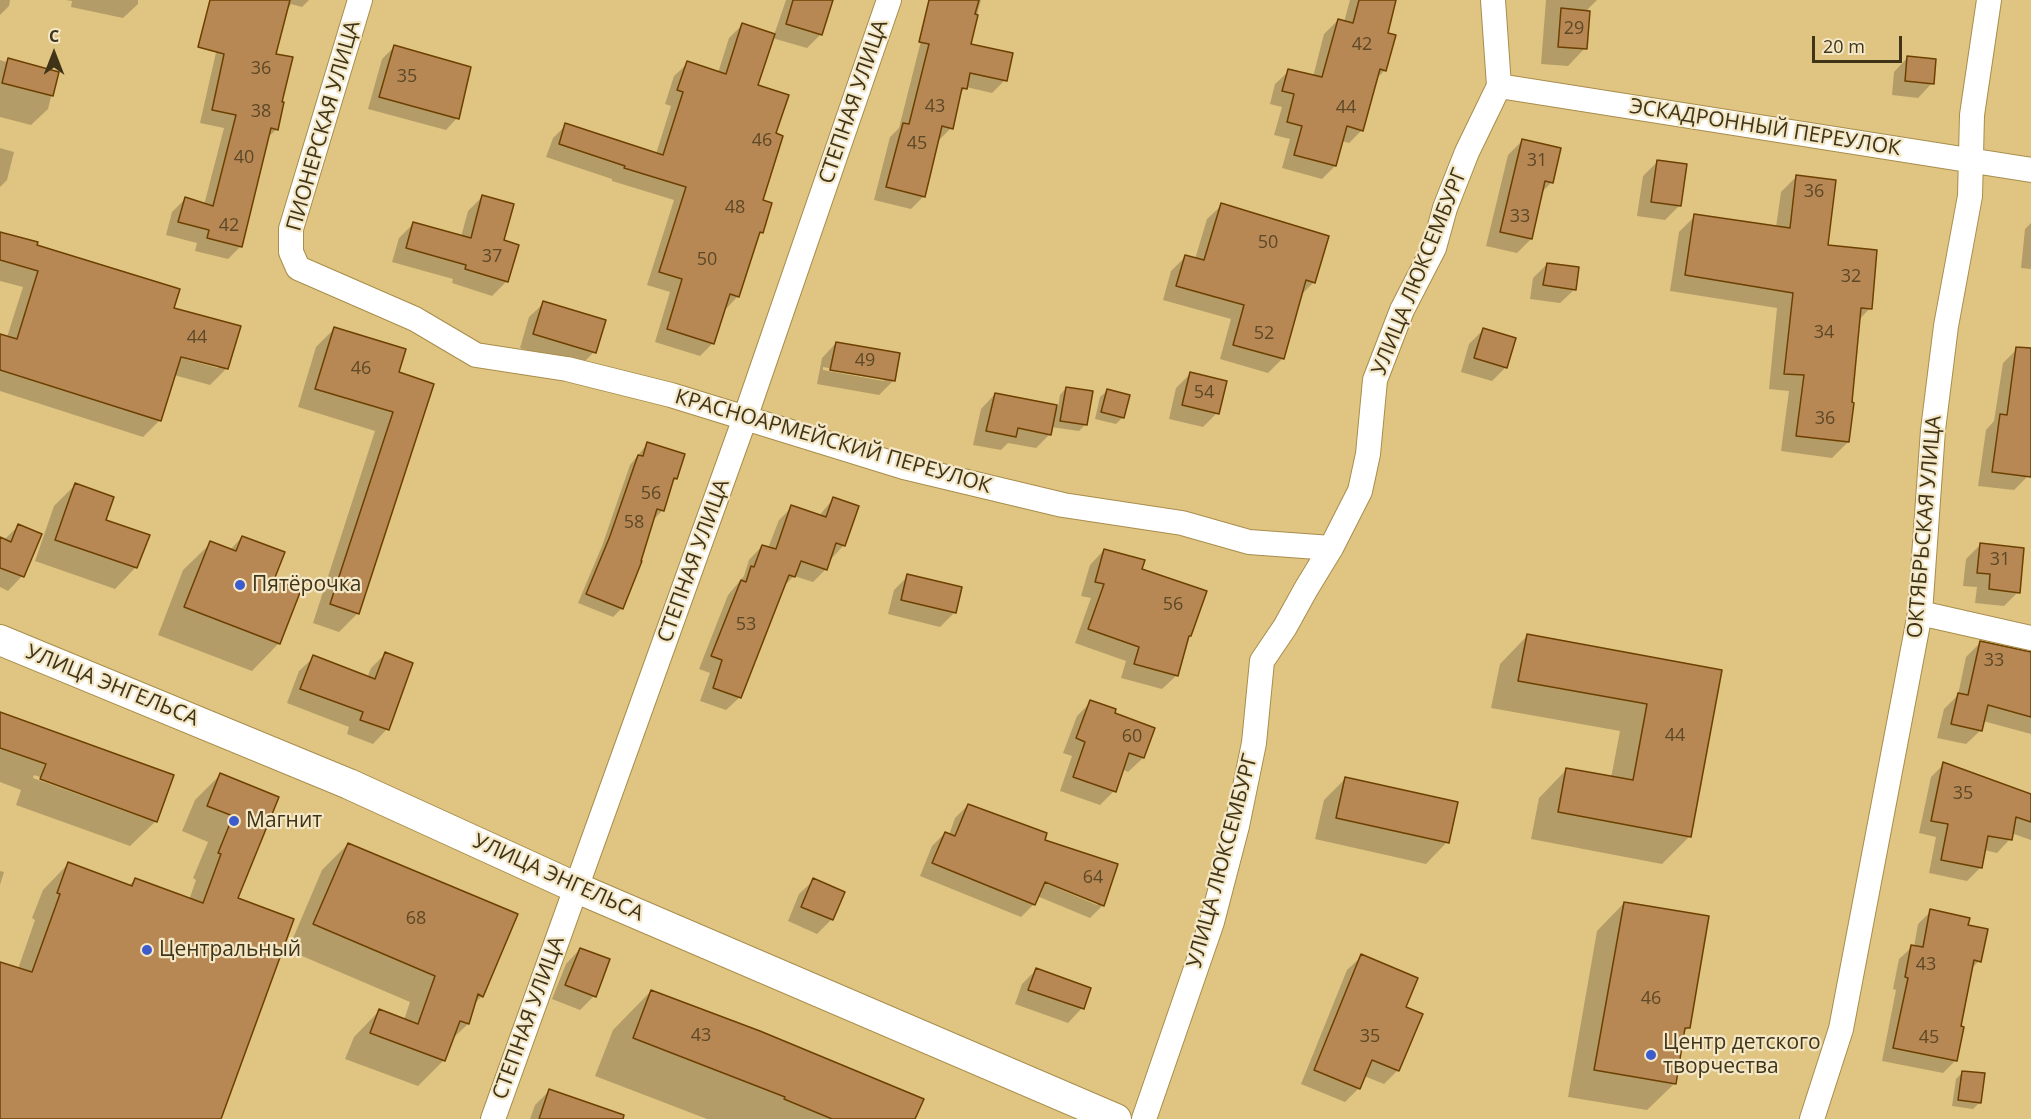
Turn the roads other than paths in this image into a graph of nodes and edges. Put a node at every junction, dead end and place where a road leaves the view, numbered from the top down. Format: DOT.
graph roads {
  1 [pos="360,0"];
  2 [pos="889,0"];
  3 [pos="1493,0"];
  4 [pos="1989,0"];
  5 [pos="1499,86"];
  6 [pos="1971,160"];
  7 [pos="2031,170"];
  8 [pos="476,355"];
  9 [pos="745,418"];
  10 [pos="1331,548"];
  11 [pos="1920,613"];
  12 [pos="2031,638"];
  13 [pos="0,640"];
  14 [pos="577,888"];
  15 [pos="493,1119"];
  16 [pos="1116,1119"];
  17 [pos="1144,1119"];
  18 [pos="1812,1119"];
  1 -- 8 [label="street, ПИОНЕРСКАЯ УЛИЦА"];
  2 -- 9 [label="street, СТЕПНАЯ УЛИЦА"];
  3 -- 5 [label="street, УЛИЦА ЛЮКСЕМБУРГ"];
  4 -- 6 [label="street, ОКТЯБРЬСКАЯ УЛИЦА"];
  5 -- 6 [label="street, ЭСКАДРОННЫЙ ПЕРЕУЛОК"];
  5 -- 10 [label="street, УЛИЦА ЛЮКСЕМБУРГ"];
  6 -- 7 [label="street, ЭСКАДРОННЫЙ ПЕРЕУЛОК"];
  6 -- 11 [label="street, ОКТЯБРЬСКАЯ УЛИЦА"];
  8 -- 9 [label="street, КРАСНОАРМЕЙСКИЙ ПЕРЕУЛОК"];
  9 -- 10 [label="street, КРАСНОАРМЕЙСКИЙ ПЕРЕУЛОК"];
  9 -- 14 [label="street, СТЕПНАЯ УЛИЦА"];
  10 -- 17 [label="street, УЛИЦА ЛЮКСЕМБУРГ"];
  11 -- 12 [label="street"];
  11 -- 18 [label="street, ОКТЯБРЬСКАЯ УЛИЦА"];
  13 -- 14 [label="street, УЛИЦА ЭНГЕЛЬСА"];
  14 -- 15 [label="street, СТЕПНАЯ УЛИЦА"];
  14 -- 16 [label="street, УЛИЦА ЭНГЕЛЬСА"];
}
